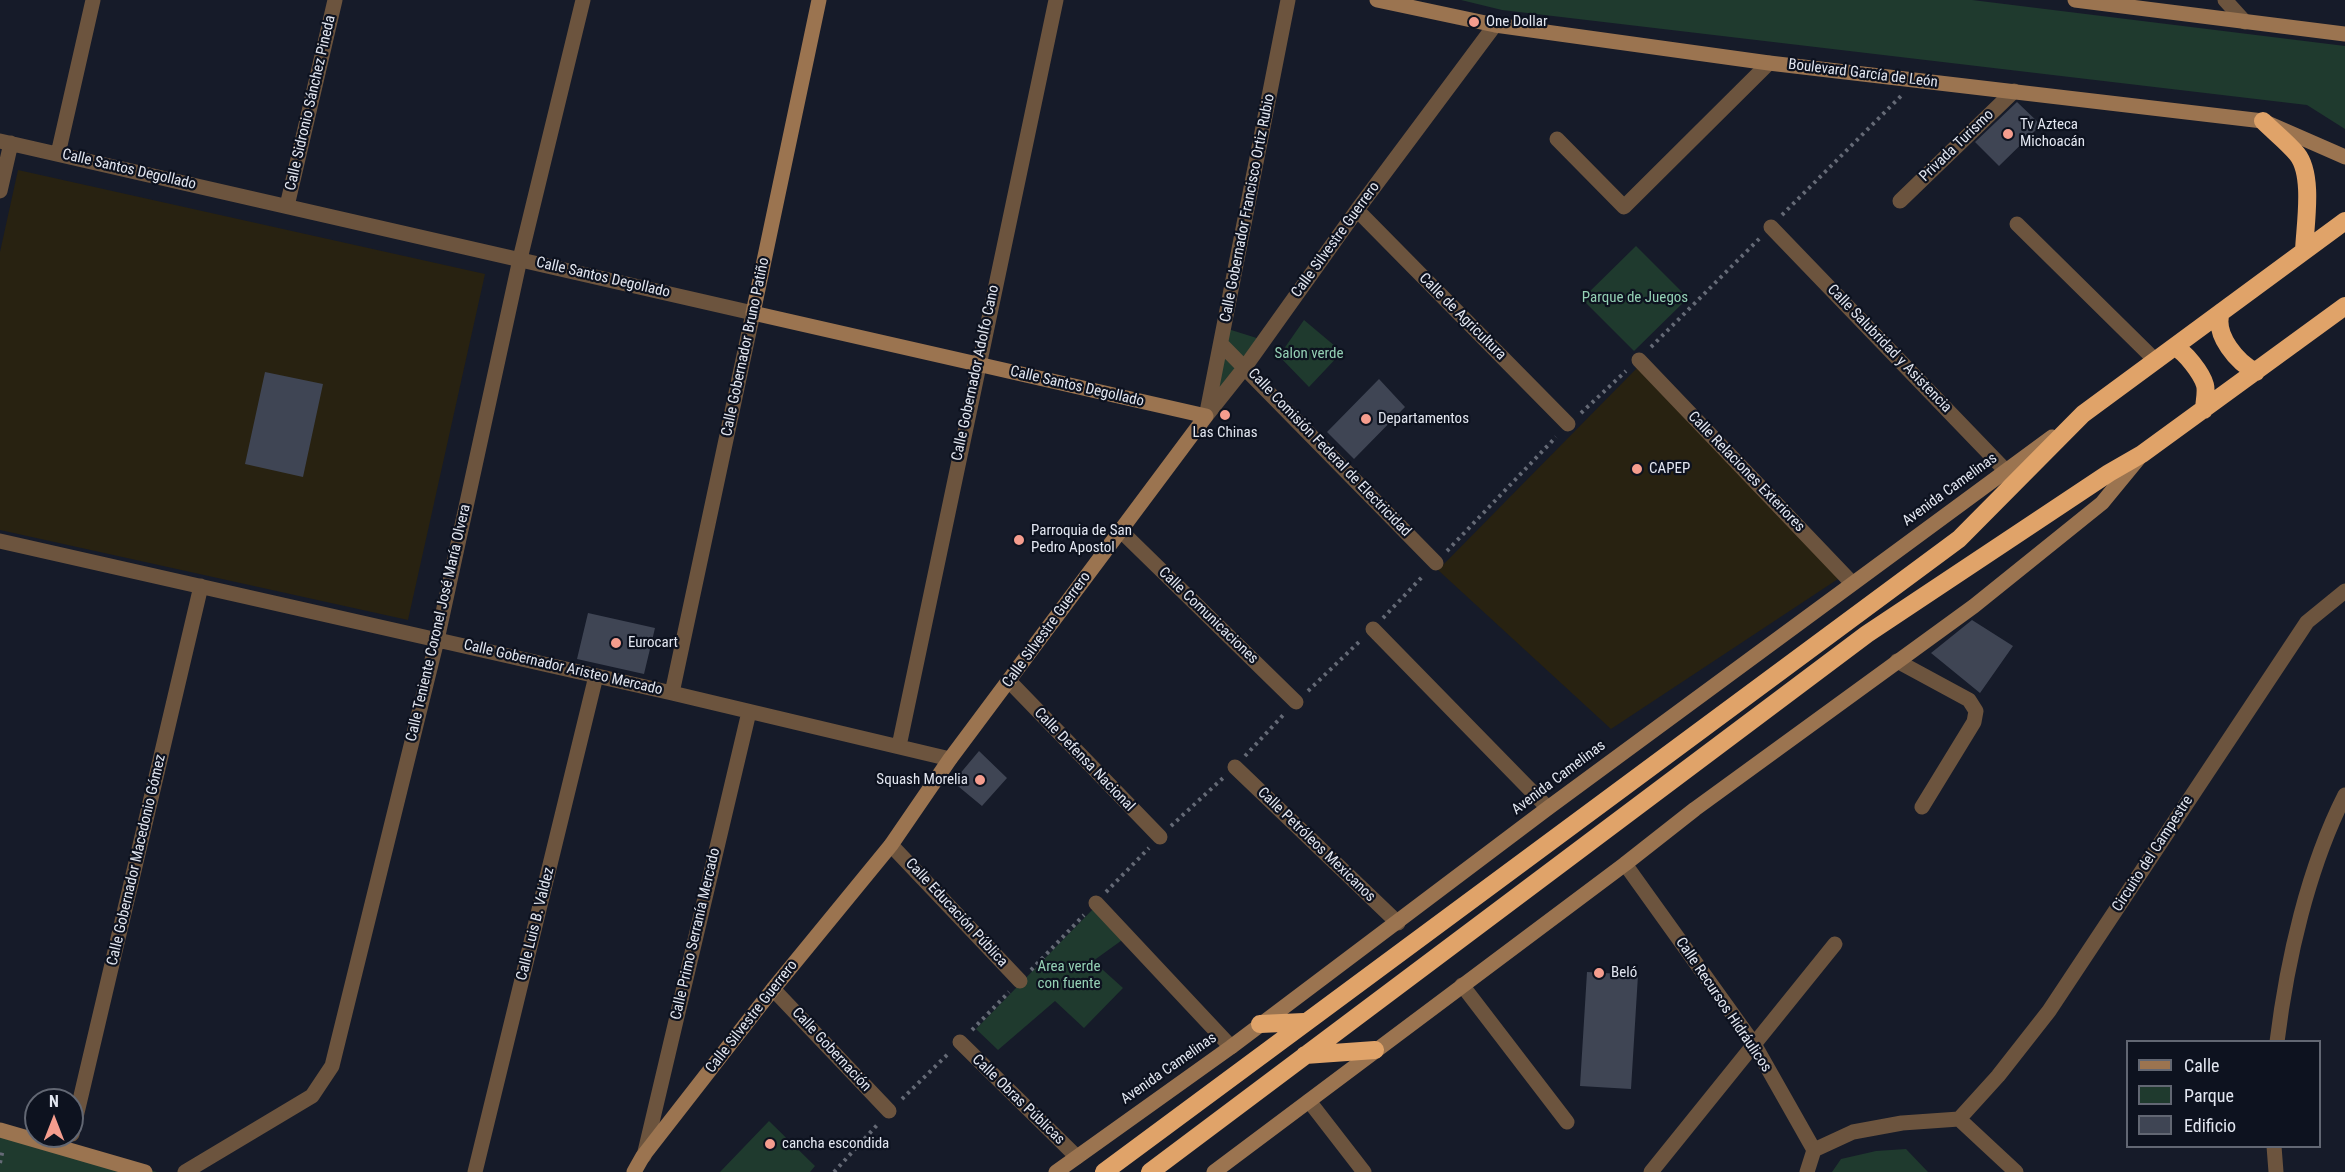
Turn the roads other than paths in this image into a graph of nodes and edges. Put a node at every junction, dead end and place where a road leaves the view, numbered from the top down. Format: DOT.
graph roads {
  1 [pos="93,0"];
  2 [pos="335,0"];
  3 [pos="583,0"];
  4 [pos="819,0"];
  5 [pos="1056,0"];
  6 [pos="1288,0"];
  7 [pos="1377,0"];
  8 [pos="2075,0"];
  9 [pos="2225,0"];
  10 [pos="2245,22"];
  11 [pos="1495,25"];
  12 [pos="2345,34"];
  13 [pos="1770,63"];
  14 [pos="2014,92"];
  15 [pos="2263,121"];
  16 [pos="1557,139"];
  17 [pos="5,142"];
  18 [pos="58,154"];
  19 [pos="2345,157"];
  20 [pos="0,191"];
  21 [pos="1900,201"];
  22 [pos="287,206"];
  23 [pos="1357,210"];
  24 [pos="2345,221"];
  25 [pos="2017,224"];
  26 [pos="1771,226"];
  27 [pos="2304,251"];
  28 [pos="520,259"];
  29 [pos="2345,306"];
  30 [pos="2221,312"];
  31 [pos="753,313"];
  32 [pos="1221,344"];
  33 [pos="2175,347"];
  34 [pos="1639,360"];
  35 [pos="2156,361"];
  36 [pos="978,364"];
  37 [pos="1245,367"];
  38 [pos="2256,372"];
  39 [pos="2204,410"];
  40 [pos="2083,414"];
  41 [pos="1206,416"];
  42 [pos="1568,424"];
  43 [pos="2142,454"];
  44 [pos="2006,471"];
  45 [pos="1120,530"];
  46 [pos="0,541"];
  47 [pos="1436,563"];
  48 [pos="1852,584"];
  49 [pos="201,586"];
  50 [pos="2345,591"];
  51 [pos="1373,629"];
  52 [pos="437,640"];
  53 [pos="1898,661"];
  54 [pos="596,676"];
  55 [pos="1010,682"];
  56 [pos="672,693"];
  57 [pos="1296,702"];
  58 [pos="749,712"];
  59 [pos="899,746"];
  60 [pos="950,759"];
  61 [pos="1234,767"];
  62 [pos="2345,795"];
  63 [pos="1922,807"];
  64 [pos="1548,808"];
  65 [pos="1160,837"];
  66 [pos="891,845"];
  67 [pos="1625,864"];
  68 [pos="1096,903"];
  69 [pos="1398,923"];
  70 [pos="1835,944"];
  71 [pos="1020,981"];
  72 [pos="1462,985"];
  73 [pos="773,989"];
  74 [pos="1304,1022"];
  75 [pos="1260,1024"];
  76 [pos="2277,1040"];
  77 [pos="960,1042"];
  78 [pos="1754,1044"];
  79 [pos="1231,1047"];
  80 [pos="1375,1050"];
  81 [pos="1305,1055"];
  82 [pos="83,1088"];
  83 [pos="1309,1101"];
  84 [pos="889,1111"];
  85 [pos="1959,1119"];
  86 [pos="1567,1122"];
  87 [pos="2,1138"];
  88 [pos="24,1139"];
  89 [pos="84,1146"];
  90 [pos="2274,1148"];
  91 [pos="1814,1150"];
  92 [pos="644,1156"];
  93 [pos="1077,1157"];
  94 [pos="145,1172"];
  95 [pos="185,1172"];
  96 [pos="475,1172"];
  97 [pos="634,1172"];
  98 [pos="1056,1172"];
  99 [pos="1104,1172"];
  100 [pos="1150,1172"];
  101 [pos="1214,1172"];
  102 [pos="1364,1172"];
  103 [pos="1651,1172"];
  104 [pos="1807,1172"];
  105 [pos="2016,1172"];
  106 [pos="2276,1172"];
  1 -- 18 [label="street"];
  2 -- 22 [label="street, Calle Sidronio Sánchez Pineda"];
  3 -- 28 [label="street, Calle Teniente Coronel José María Olvera"];
  4 -- 31 [label="street, Calle Gobernador Bruno Patiño"];
  5 -- 36 [label="street, Calle Gobernador Adolfo Cano"];
  6 -- 32 [label="street, Calle Gobernador Francisco Ortiz Rubio"];
  7 -- 11 [label="street, Boulevard García de León"];
  8 -- 10 [label="street"];
  9 -- 10 [label="street"];
  10 -- 12 [label="street"];
  11 -- 13 [label="street, Boulevard García de León"];
  11 -- 23 [label="street, Calle Silvestre Guerrero"];
  13 -- 14 [label="street, Boulevard García de León"];
  13 -- 16 [label="street"];
  14 -- 15 [label="street, Boulevard García de León"];
  14 -- 21 [label="street, Privada Turismo"];
  15 -- 19 [label="street, Boulevard García de León"];
  15 -- 27 [label="highway"];
  17 -- 18 [label="street, Calle Santos Degollado"];
  17 -- 20 [label="street"];
  18 -- 22 [label="street, Calle Santos Degollado"];
  22 -- 28 [label="street, Calle Santos Degollado"];
  23 -- 37 [label="street, Calle Silvestre Guerrero"];
  23 -- 42 [label="street, Calle de Agricultura"];
  24 -- 27 [label="highway, Avenida Camelinas"];
  25 -- 35 [label="street"];
  26 -- 44 [label="street, Calle Salubridad y Asistencia"];
  27 -- 30 [label="highway, Avenida Camelinas"];
  28 -- 31 [label="street, Calle Santos Degollado"];
  28 -- 52 [label="street, Calle Teniente Coronel José María Olvera"];
  29 -- 38 [label="highway"];
  30 -- 33 [label="highway, Avenida Camelinas"];
  30 -- 38 [label="highway"];
  31 -- 36 [label="street, Calle Santos Degollado"];
  31 -- 56 [label="street, Calle Gobernador Bruno Patiño"];
  32 -- 37 [label="street, Calle Comisión Federal de Electricidad"];
  32 -- 41 [label="street, Calle Gobernador Francisco Ortiz Rubio"];
  33 -- 35 [label="highway, Avenida Camelinas"];
  33 -- 39 [label="highway"];
  34 -- 48 [label="street, Calle Relaciones Exteriores"];
  35 -- 40 [label="highway, Avenida Camelinas"];
  36 -- 41 [label="street, Calle Santos Degollado"];
  36 -- 59 [label="street, Calle Gobernador Adolfo Cano"];
  37 -- 41 [label="street, Calle Silvestre Guerrero"];
  37 -- 47 [label="street, Calle Comisión Federal de Electricidad"];
  38 -- 39 [label="highway"];
  39 -- 43 [label="highway"];
  40 -- 44 [label="street, Avenida Camelinas"];
  40 -- 74 [label="highway, Avenida Camelinas"];
  41 -- 45 [label="street, Calle Silvestre Guerrero"];
  43 -- 53 [label="street"];
  43 -- 81 [label="highway"];
  44 -- 48 [label="street, Avenida Camelinas"];
  45 -- 55 [label="street, Calle Silvestre Guerrero"];
  45 -- 57 [label="street, Calle Comunicaciones"];
  46 -- 49 [label="street, Calle Gobernador Aristeo Mercado"];
  48 -- 64 [label="street, Avenida Camelinas"];
  49 -- 52 [label="street, Calle Gobernador Aristeo Mercado"];
  49 -- 82 [label="street, Calle Gobernador Macedonio Gómez"];
  50 -- 85 [label="street, Circuito del Campestre"];
  51 -- 64 [label="street"];
  52 -- 54 [label="street, Calle Gobernador Aristeo Mercado"];
  52 -- 95 [label="street, Calle Teniente Coronel José María Olvera"];
  53 -- 63 [label="street"];
  53 -- 67 [label="street"];
  54 -- 56 [label="street, Calle Gobernador Aristeo Mercado"];
  54 -- 96 [label="street, Calle Luis B. Valdez"];
  55 -- 60 [label="street, Calle Silvestre Guerrero"];
  55 -- 65 [label="street, Calle Defensa Nacional"];
  56 -- 58 [label="street, Calle Gobernador Aristeo Mercado"];
  58 -- 59 [label="street, Calle Gobernador Aristeo Mercado"];
  58 -- 92 [label="street, Calle Primo Serranía Mercado"];
  59 -- 60 [label="street, Calle Gobernador Aristeo Mercado"];
  60 -- 66 [label="street, Calle Silvestre Guerrero"];
  61 -- 69 [label="street, Calle Petróleos Mexicanos"];
  62 -- 76 [label="street"];
  64 -- 69 [label="street, Avenida Camelinas"];
  66 -- 71 [label="street, Calle Educación Pública"];
  66 -- 73 [label="street, Calle Silvestre Guerrero"];
  67 -- 72 [label="street"];
  67 -- 78 [label="street, Calle Recursos Hidráulicos"];
  68 -- 79 [label="street"];
  69 -- 75 [label="street, Avenida Camelinas"];
  70 -- 78 [label="street"];
  72 -- 80 [label="street"];
  72 -- 86 [label="street"];
  73 -- 84 [label="street, Calle Gobernación"];
  73 -- 92 [label="street, Calle Silvestre Guerrero"];
  74 -- 75 [label="highway"];
  74 -- 99 [label="highway, Avenida Camelinas"];
  75 -- 79 [label="street, Avenida Camelinas"];
  77 -- 93 [label="street, Calle Obras Públicas"];
  78 -- 91 [label="street, Calle Recursos Hidráulicos"];
  78 -- 103 [label="street"];
  79 -- 93 [label="street, Avenida Camelinas"];
  80 -- 81 [label="highway"];
  80 -- 83 [label="street"];
  81 -- 100 [label="highway"];
  83 -- 101 [label="street"];
  83 -- 102 [label="street"];
  85 -- 91 [label="street"];
  85 -- 105 [label="street"];
  87 -- 88 [label="street"];
  89 -- 94 [label="street"];
  90 -- 106 [label="street"];
  91 -- 104 [label="street"];
  92 -- 97 [label="street, Calle Silvestre Guerrero"];
  93 -- 98 [label="street, Avenida Camelinas"];
}
